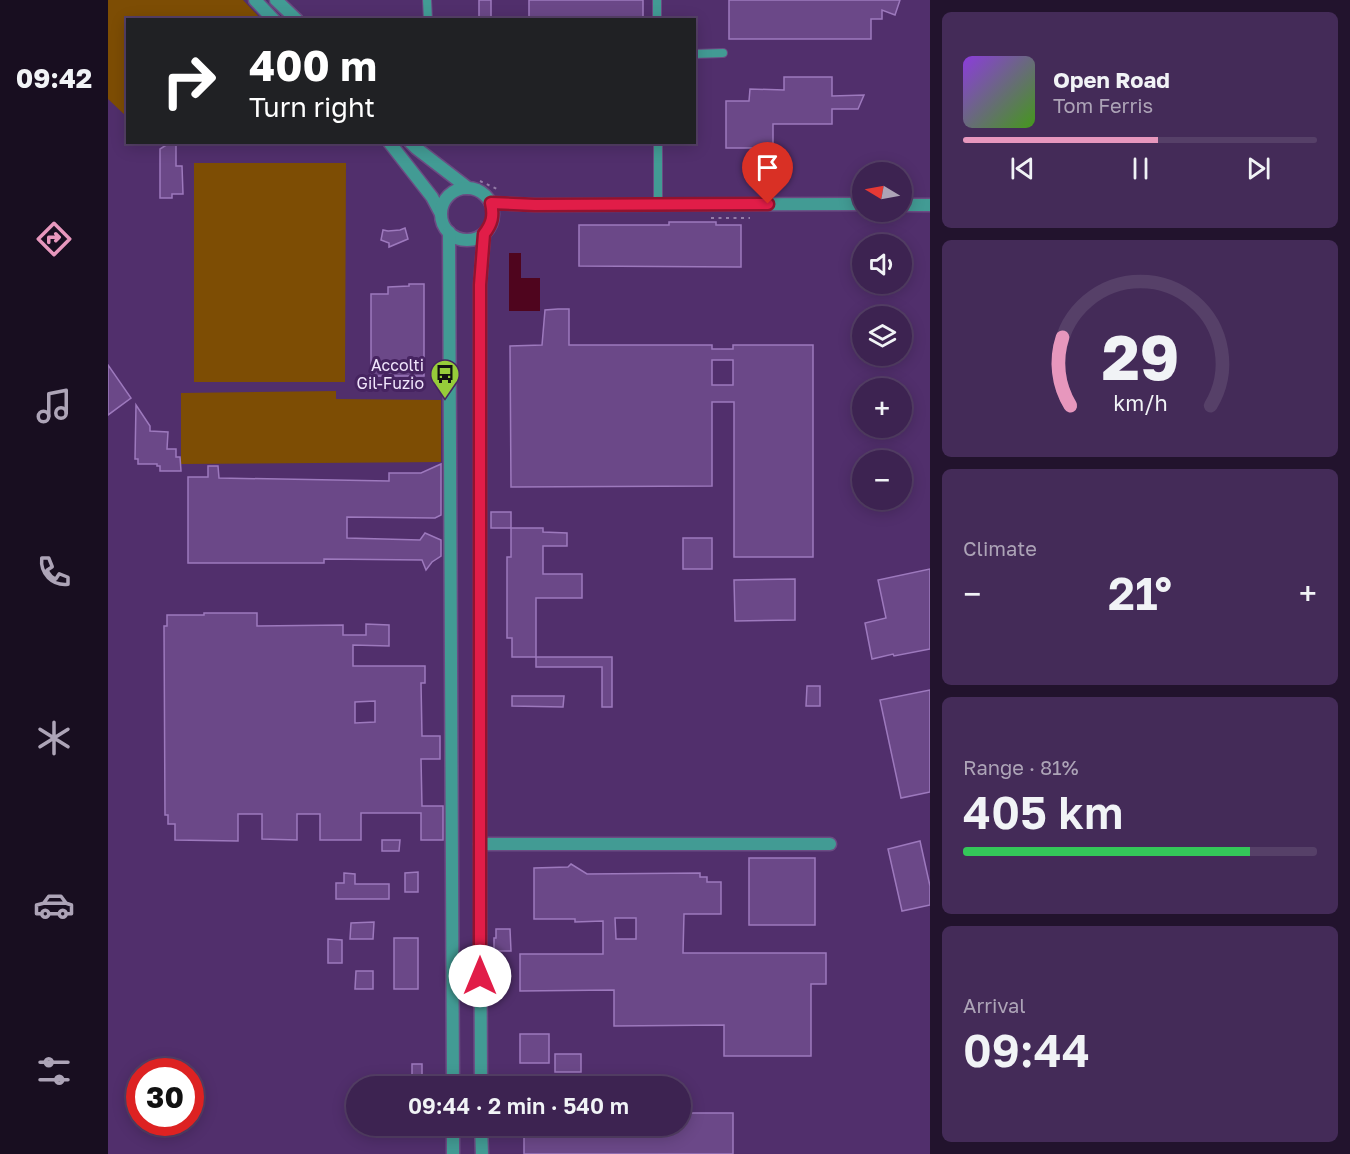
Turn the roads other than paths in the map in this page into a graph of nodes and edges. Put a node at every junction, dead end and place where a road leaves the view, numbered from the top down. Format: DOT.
graph roads {
  1 [pos="255,0"];
  2 [pos="276,0"];
  3 [pos="427,0"];
  4 [pos="657,0"];
  5 [pos="272,18"];
  6 [pos="295,18"];
  7 [pos="428,18"];
  8 [pos="657,18"];
  9 [pos="723,53"];
  10 [pos="696,54"];
  11 [pos="391,144"];
  12 [pos="412,144"];
  13 [pos="658,144"];
  14 [pos="468,188"];
  15 [pos="491,203"];
  16 [pos="852,204"];
  17 [pos="658,205"];
  18 [pos="912,205"];
  19 [pos="930,205"];
  20 [pos="441,214"];
  21 [pos="449,232"];
  22 [pos="484,234"];
  23 [pos="480,844"];
  24 [pos="830,844"];
  25 [pos="453,1076"];
  26 [pos="481,1076"];
  27 [pos="453,1136"];
  28 [pos="481,1136"];
  29 [pos="453,1154"];
  30 [pos="482,1154"];
  1 -- 5 [label="street"];
  2 -- 6 [label="street"];
  3 -- 7 [label="lane"];
  4 -- 8 [label="lane"];
  9 -- 10 [label="lane"];
  11 -- 20 [label="street"];
  12 -- 14 [label="street"];
  13 -- 17 [label="lane"];
  14 -- 15 [label="street"];
  14 -- 20 [label="street"];
  15 -- 17 [label="street"];
  15 -- 22 [label="street"];
  16 -- 17 [label="street"];
  18 -- 19 [label="street"];
  20 -- 21 [label="street"];
  21 -- 22 [label="street"];
  21 -- 25 [label="street"];
  22 -- 23 [label="street"];
  23 -- 24 [label="street"];
  23 -- 26 [label="street"];
  27 -- 29 [label="street"];
  28 -- 30 [label="street"];
}
